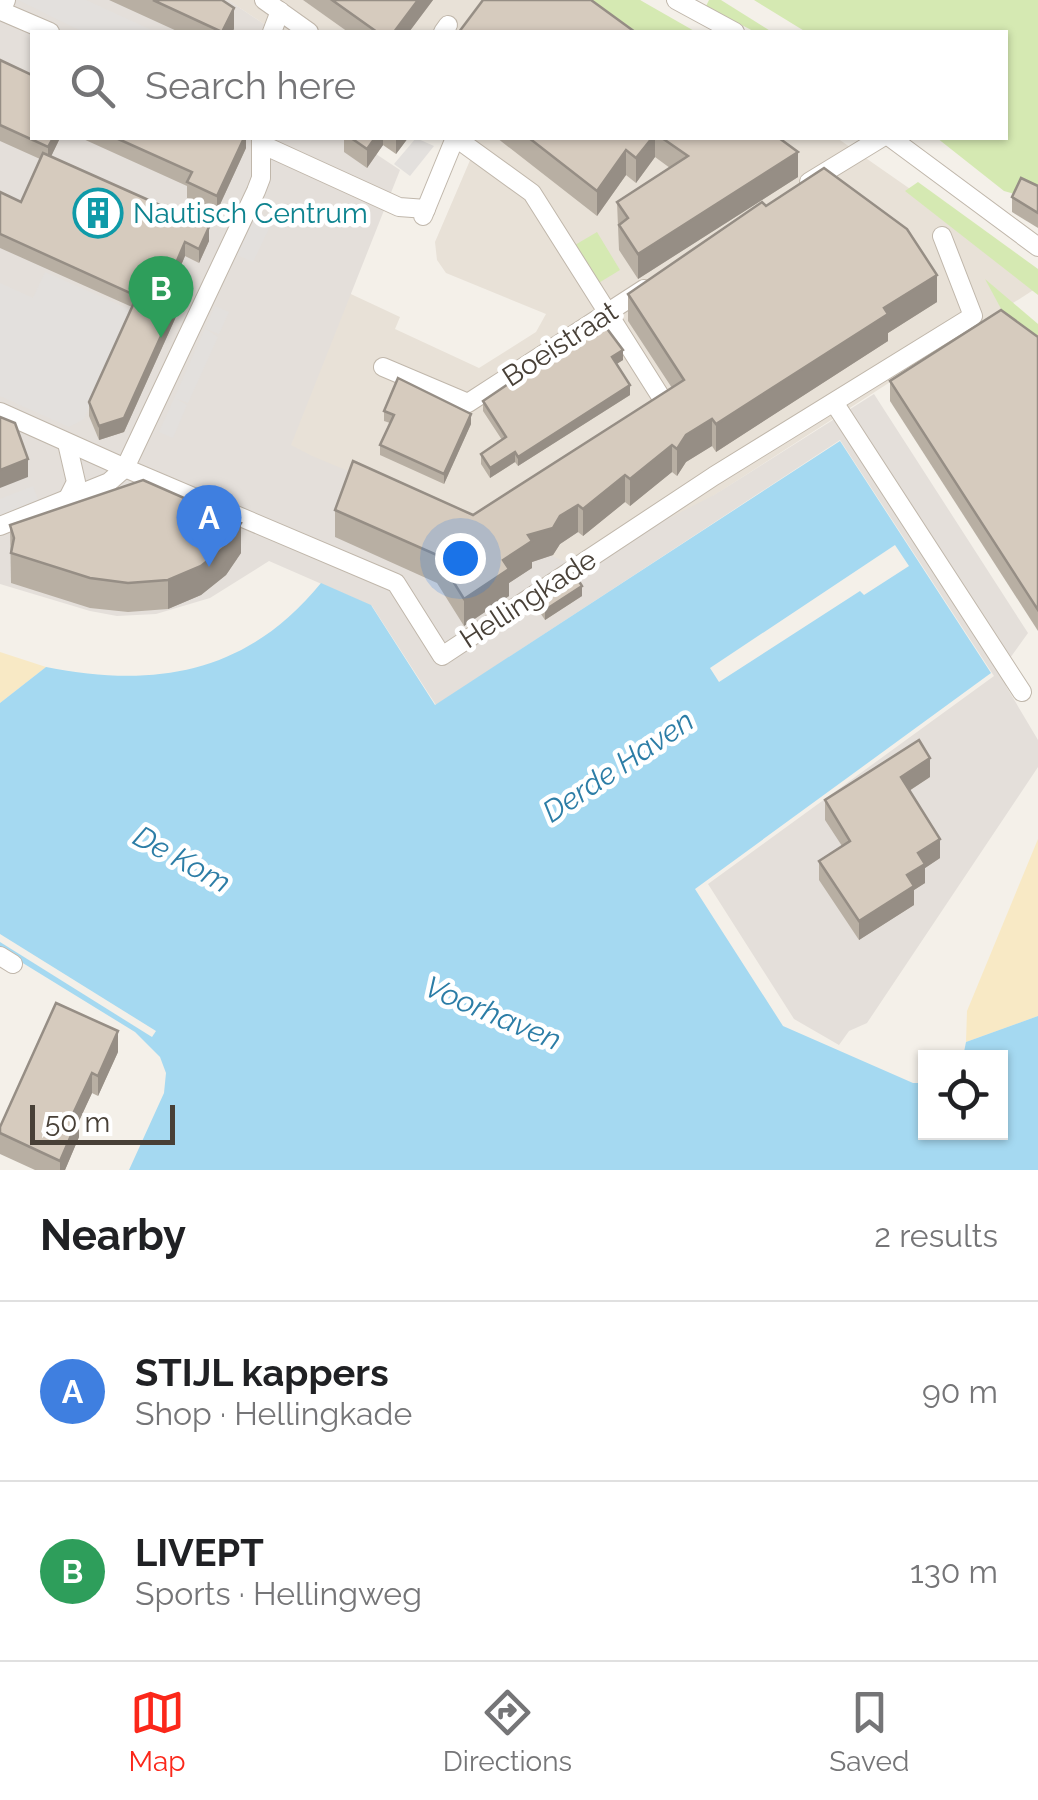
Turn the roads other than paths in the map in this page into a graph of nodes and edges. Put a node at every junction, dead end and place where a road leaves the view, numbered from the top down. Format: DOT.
graph roads {
  1 [pos="6,0"];
  2 [pos="264,0"];
  3 [pos="676,0"];
  4 [pos="0,11"];
  5 [pos="280,11"];
  6 [pos="45,30"];
  7 [pos="273,30"];
  8 [pos="306,30"];
  9 [pos="730,30"];
  10 [pos="261,140"];
  11 [pos="455,140"];
  12 [pos="459,140"];
  13 [pos="877,140"];
  14 [pos="894,140"];
  15 [pos="788,196"];
  16 [pos="942,236"];
  17 [pos="1038,247"];
  18 [pos="656,282"];
  19 [pos="608,312"];
  20 [pos="384,367"];
  21 [pos="835,404"];
  22 [pos="666,406"];
  23 [pos="0,412"];
  24 [pos="67,443"];
  25 [pos="124,468"];
  26 [pos="68,500"];
  27 [pos="0,526"];
  28 [pos="1022,692"];
  1 -- 4 [label="street"];
  2 -- 5 [label="street"];
  3 -- 9 [label="street"];
  4 -- 6 [label="street"];
  5 -- 7 [label="street"];
  5 -- 8 [label="street"];
  10 -- 11 [label="street"];
  10 -- 25 [label="street"];
  12 -- 19 [label="street"];
  13 -- 15 [label="street"];
  14 -- 17 [label="street"];
  16 -- 21 [label="street, Hellingkade"];
  18 -- 19 [label="street, Boeistraat"];
  19 -- 20 [label="street, Boeistraat"];
  19 -- 22 [label="street"];
  21 -- 25 [label="street, Hellingkade"];
  21 -- 28 [label="street"];
  23 -- 24 [label="street"];
  24 -- 25 [label="street"];
  24 -- 26 [label="street"];
  25 -- 26 [label="street"];
  26 -- 27 [label="street"];
}
